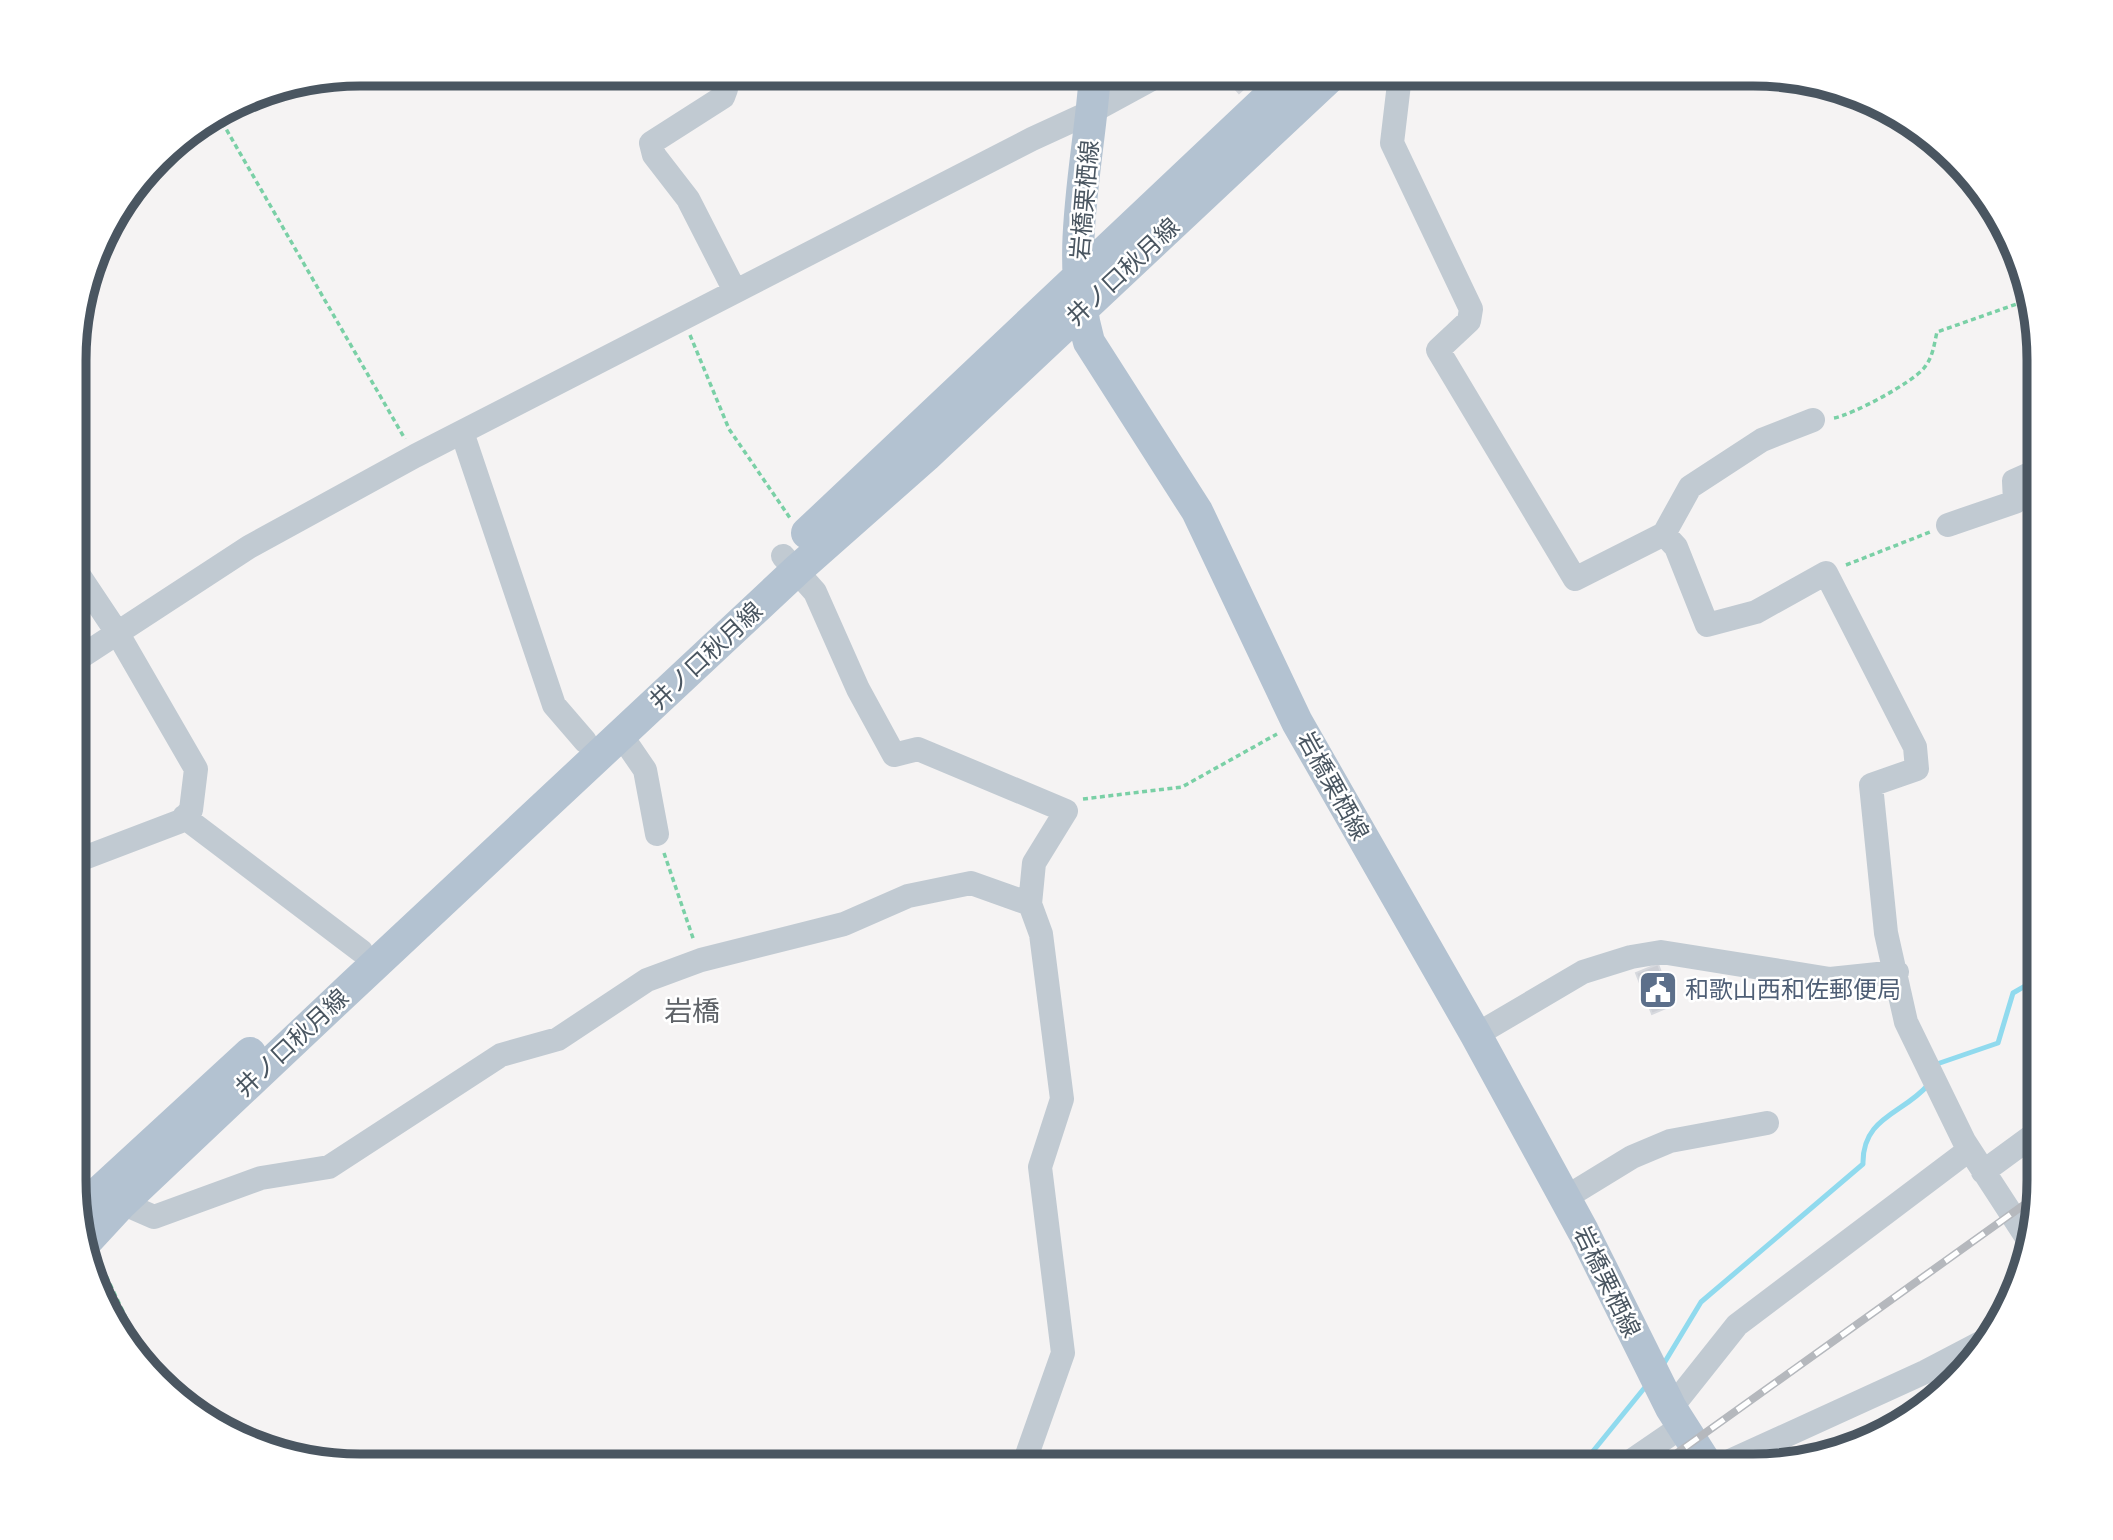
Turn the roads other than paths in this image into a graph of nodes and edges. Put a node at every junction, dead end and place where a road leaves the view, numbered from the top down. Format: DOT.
graph roads {
  1 [pos="726,86"];
  2 [pos="1094,86"];
  3 [pos="1139,86"];
  4 [pos="1280,86"];
  5 [pos="1320,86"];
  6 [pos="1399,86"];
  7 [pos="1093,111"];
  8 [pos="1079,278"];
  9 [pos="735,291"];
  10 [pos="1081,312"];
  11 [pos="1812,420"];
  12 [pos="462,432"];
  13 [pos="2027,475"];
  14 [pos="1948,525"];
  15 [pos="1664,534"];
  16 [pos="795,554"];
  17 [pos="86,586"];
  18 [pos="118,634"];
  19 [pos="86,654"];
  20 [pos="621,735"];
  21 [pos="585,741"];
  22 [pos="184,817"];
  23 [pos="657,834"];
  24 [pos="86,857"];
  25 [pos="1030,904"];
  26 [pos="361,951"];
  27 [pos="1897,972"];
  28 [pos="1476,1035"];
  29 [pos="1767,1123"];
  30 [pos="2027,1140"];
  31 [pos="1969,1150"];
  32 [pos="1983,1172"];
  33 [pos="1565,1198"];
  34 [pos="122,1203"];
  35 [pos="89,1223"];
  36 [pos="89,1224"];
  37 [pos="2022,1231"];
  38 [pos="1970,1349"];
  39 [pos="1676,1418"];
  40 [pos="1027,1454"];
  41 [pos="1637,1454"];
  42 [pos="1700,1454"];
  43 [pos="1744,1454"];
  1 -- 9 [label="street"];
  2 -- 7 [label="main road, 岩橋栗栖線"];
  3 -- 7 [label="street"];
  4 -- 8 [label="main road, 井ノ口秋月線"];
  5 -- 10 [label="main road, 井ノ口秋月線"];
  6 -- 15 [label="street"];
  7 -- 8 [label="main road, 岩橋栗栖線"];
  7 -- 9 [label="street"];
  8 -- 10 [label="main road, 岩橋栗栖線"];
  8 -- 16 [label="main road, 井ノ口秋月線"];
  9 -- 12 [label="street"];
  10 -- 16 [label="main road, 井ノ口秋月線"];
  10 -- 28 [label="main road, 岩橋栗栖線"];
  11 -- 15 [label="street"];
  12 -- 18 [label="street"];
  12 -- 21 [label="street"];
  13 -- 14 [label="street"];
  15 -- 27 [label="street"];
  16 -- 20 [label="main road, 井ノ口秋月線"];
  16 -- 21 [label="main road, 井ノ口秋月線"];
  16 -- 25 [label="street"];
  17 -- 18 [label="street"];
  18 -- 19 [label="street"];
  18 -- 22 [label="street"];
  20 -- 23 [label="street"];
  20 -- 34 [label="main road, 井ノ口秋月線"];
  21 -- 26 [label="main road, 井ノ口秋月線"];
  22 -- 24 [label="street"];
  22 -- 26 [label="street"];
  25 -- 34 [label="street"];
  25 -- 40 [label="street"];
  26 -- 35 [label="main road, 井ノ口秋月線"];
  27 -- 28 [label="street"];
  27 -- 31 [label="street"];
  28 -- 33 [label="main road, 岩橋栗栖線"];
  29 -- 33 [label="street"];
  30 -- 32 [label="street"];
  31 -- 32 [label="street"];
  31 -- 39 [label="street"];
  32 -- 37 [label="street"];
  33 -- 39 [label="main road, 岩橋栗栖線"];
  34 -- 36 [label="main road, 井ノ口秋月線"];
  38 -- 43 [label="street"];
  39 -- 41 [label="street"];
  39 -- 42 [label="main road, 岩橋栗栖線"];
}
